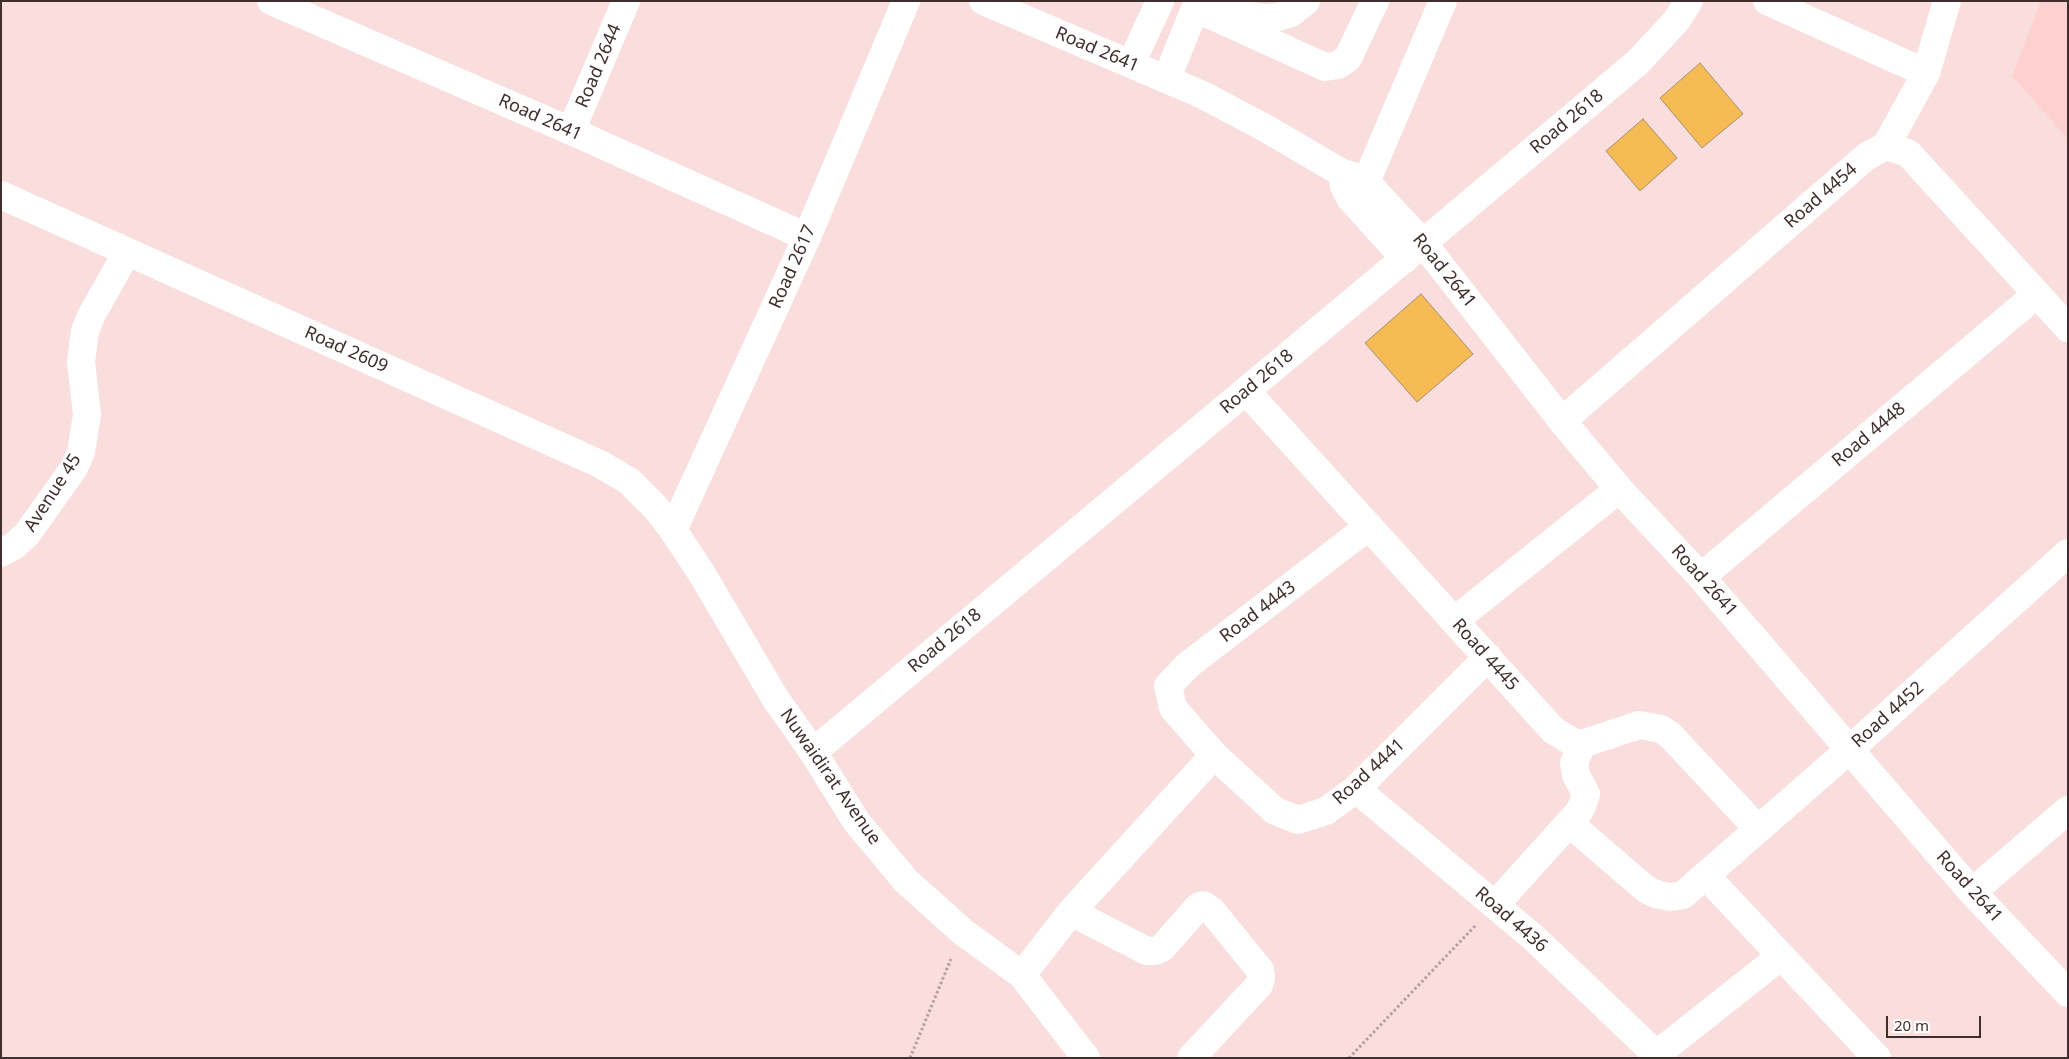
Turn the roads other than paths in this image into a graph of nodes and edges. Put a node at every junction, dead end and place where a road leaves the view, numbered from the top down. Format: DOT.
graph roads {
  1 [pos="271,1"];
  2 [pos="626,1"];
  3 [pos="906,1"];
  4 [pos="983,1"];
  5 [pos="1160,1"];
  6 [pos="1306,1"];
  7 [pos="1375,1"];
  8 [pos="1443,1"];
  9 [pos="1689,1"];
  10 [pos="1767,1"];
  11 [pos="1947,1"];
  12 [pos="1202,4"];
  13 [pos="1131,64"];
  14 [pos="1926,74"];
  15 [pos="1167,78"];
  16 [pos="571,131"];
  17 [pos="1886,146"];
  18 [pos="1354,178"];
  19 [pos="1,195"];
  20 [pos="807,237"];
  21 [pos="1414,251"];
  22 [pos="127,252"];
  23 [pos="2037,294"];
  24 [pos="2068,328"];
  25 [pos="1246,391"];
  26 [pos="1562,422"];
  27 [pos="1619,489"];
  28 [pos="1368,528"];
  29 [pos="673,530"];
  30 [pos="2068,553"];
  31 [pos="1,554"];
  32 [pos="1701,577"];
  33 [pos="1454,621"];
  34 [pos="1488,657"];
  35 [pos="1173,708"];
  36 [pos="1582,744"];
  37 [pos="1849,750"];
  38 [pos="813,752"];
  39 [pos="1214,755"];
  40 [pos="1356,789"];
  41 [pos="2068,810"];
  42 [pos="1569,822"];
  43 [pos="1758,829"];
  44 [pos="1706,876"];
  45 [pos="1972,892"];
  46 [pos="1495,905"];
  47 [pos="1070,912"];
  48 [pos="1782,956"];
  49 [pos="1022,976"];
  50 [pos="2068,993"];
  51 [pos="1656,1057"];
  52 [pos="1086,1058"];
  53 [pos="1191,1058"];
  54 [pos="1877,1058"];
  1 -- 16 [label="street, Road 2641"];
  2 -- 16 [label="street, Road 2644"];
  3 -- 20 [label="street, Road 2617"];
  4 -- 13 [label="street, Road 2641"];
  5 -- 13 [label="street"];
  6 -- 12 [label="street"];
  7 -- 12 [label="street"];
  8 -- 18 [label="street"];
  9 -- 21 [label="street, Road 2618"];
  10 -- 14 [label="street"];
  11 -- 14 [label="street"];
  12 -- 15 [label="street"];
  13 -- 15 [label="street, Road 2641"];
  14 -- 17 [label="street"];
  15 -- 18 [label="street, Road 2641"];
  16 -- 20 [label="street, Road 2641"];
  17 -- 23 [label="street"];
  17 -- 26 [label="street, Road 4454"];
  18 -- 21 [label="street, Road 2641"];
  19 -- 22 [label="street, Road 2609"];
  20 -- 29 [label="street, Road 2617"];
  21 -- 25 [label="street, Road 2618"];
  21 -- 26 [label="street, Road 2641"];
  22 -- 29 [label="street, Road 2609"];
  22 -- 31 [label="street, Avenue 45"];
  23 -- 24 [label="street"];
  23 -- 32 [label="street, Road 4448"];
  25 -- 28 [label="street, Road 4445"];
  25 -- 38 [label="street, Road 2618"];
  26 -- 27 [label="street, Road 2641"];
  27 -- 32 [label="street, Road 2641"];
  27 -- 33 [label="street"];
  28 -- 33 [label="street, Road 4445"];
  28 -- 35 [label="street, Road 4443"];
  29 -- 38 [label="street, Nuwaidirat Avenue"];
  30 -- 37 [label="street, Road 4452"];
  32 -- 37 [label="street, Road 2641"];
  33 -- 34 [label="street, Road 4445"];
  34 -- 36 [label="street, Road 4445"];
  34 -- 40 [label="street, Road 4441"];
  35 -- 39 [label="street, Road 4441"];
  36 -- 42 [label="street"];
  36 -- 43 [label="street"];
  37 -- 43 [label="street, Road 4452"];
  37 -- 45 [label="street, Road 2641"];
  38 -- 49 [label="street, Nuwaidirat Avenue"];
  39 -- 40 [label="street, Road 4441"];
  39 -- 47 [label="street"];
  40 -- 46 [label="street, Road 4436"];
  41 -- 45 [label="street"];
  42 -- 44 [label="street, Road 4452"];
  42 -- 46 [label="street"];
  43 -- 44 [label="street, Road 4452"];
  44 -- 48 [label="street"];
  45 -- 50 [label="street, Road 2641"];
  46 -- 51 [label="street, Road 4436"];
  47 -- 49 [label="street"];
  47 -- 53 [label="street"];
  48 -- 51 [label="street"];
  48 -- 54 [label="street"];
  49 -- 52 [label="street, Nuwaidirat Avenue"];
}
